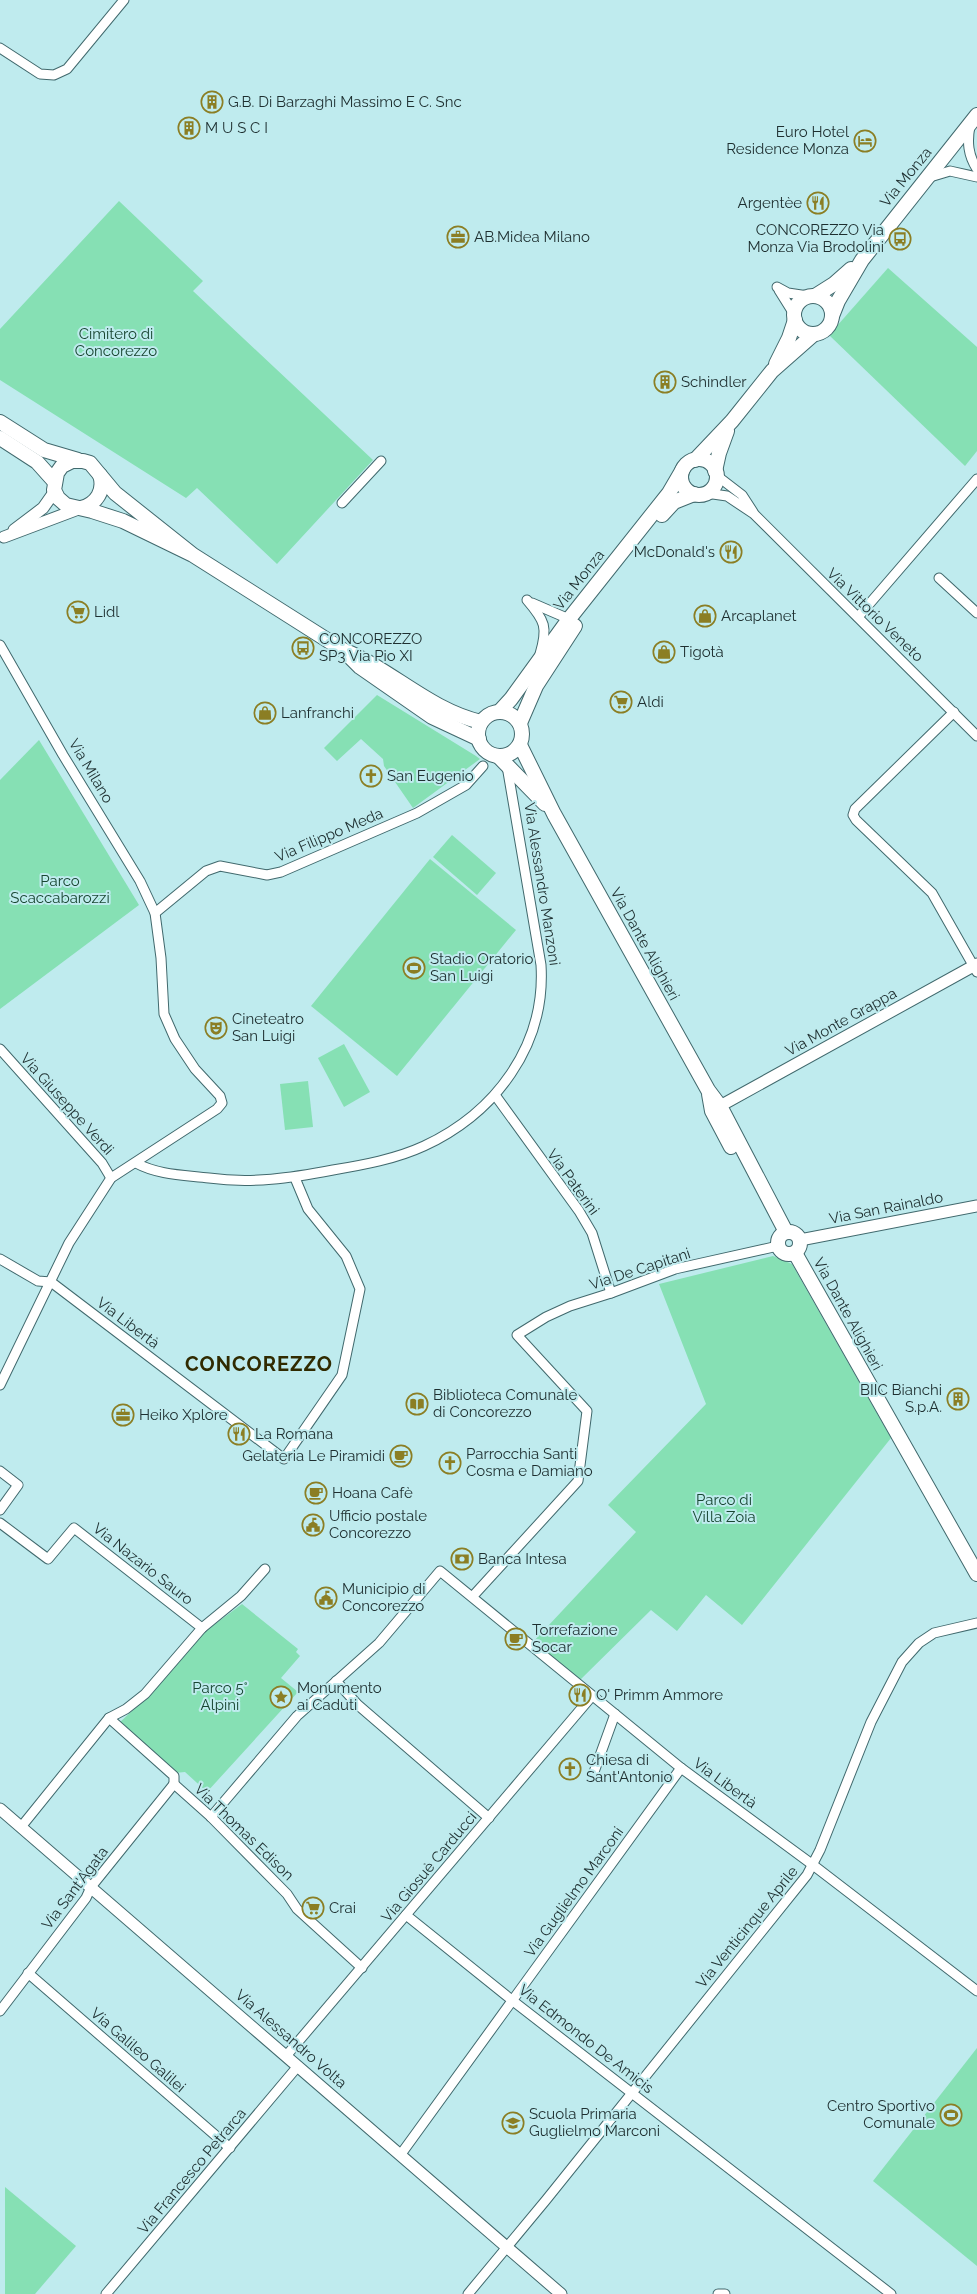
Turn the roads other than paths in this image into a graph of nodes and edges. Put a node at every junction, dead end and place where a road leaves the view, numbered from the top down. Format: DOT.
graph roads {
  1 [pos="124,0"];
  2 [pos="0,48"];
  3 [pos="974,119"];
  4 [pos="977,169"];
  5 [pos="977,177"];
  6 [pos="925,179"];
  7 [pos="862,260"];
  8 [pos="812,296"];
  9 [pos="832,316"];
  10 [pos="794,317"];
  11 [pos="814,334"];
  12 [pos="772,371"];
  13 [pos="732,421"];
  14 [pos="0,422"];
  15 [pos="0,438"];
  16 [pos="695,460"];
  17 [pos="84,461"];
  18 [pos="381,461"];
  19 [pos="683,469"];
  20 [pos="99,473"];
  21 [pos="716,473"];
  22 [pos="977,479"];
  23 [pos="54,486"];
  24 [pos="700,493"];
  25 [pos="342,503"];
  26 [pos="81,508"];
  27 [pos="754,514"];
  28 [pos="2,538"];
  29 [pos="193,555"];
  30 [pos="939,578"];
  31 [pos="977,613"];
  32 [pos="858,617"];
  33 [pos="569,619"];
  34 [pos="0,645"];
  35 [pos="343,650"];
  36 [pos="538,661"];
  37 [pos="500,711"];
  38 [pos="954,712"];
  39 [pos="481,722"];
  40 [pos="520,723"];
  41 [pos="977,736"];
  42 [pos="478,739"];
  43 [pos="520,745"];
  44 [pos="502,760"];
  45 [pos="483,766"];
  46 [pos="554,814"];
  47 [pos="155,913"];
  48 [pos="976,967"];
  49 [pos="0,1049"];
  50 [pos="708,1090"];
  51 [pos="495,1095"];
  52 [pos="720,1106"];
  53 [pos="136,1163"];
  54 [pos="111,1178"];
  55 [pos="295,1178"];
  56 [pos="977,1206"];
  57 [pos="782,1238"];
  58 [pos="798,1247"];
  59 [pos="0,1259"];
  60 [pos="50,1282"];
  61 [pos="612,1294"];
  62 [pos="0,1385"];
  63 [pos="0,1471"];
  64 [pos="0,1510"];
  65 [pos="0,1523"];
  66 [pos="264,1569"];
  67 [pos="977,1574"];
  68 [pos="473,1596"];
  69 [pos="977,1623"];
  70 [pos="202,1628"];
  71 [pos="336,1681"];
  72 [pos="592,1696"];
  73 [pos="615,1714"];
  74 [pos="109,1718"];
  75 [pos="681,1768"];
  76 [pos="594,1772"];
  77 [pos="174,1784"];
  78 [pos="0,1809"];
  79 [pos="212,1817"];
  80 [pos="489,1818"];
  81 [pos="21,1827"];
  82 [pos="814,1865"];
  83 [pos="91,1887"];
  84 [pos="406,1915"];
  85 [pos="362,1968"];
  86 [pos="28,1973"];
  87 [pos="977,1991"];
  88 [pos="513,2001"];
  89 [pos="0,2011"];
  90 [pos="286,2056"];
  91 [pos="298,2066"];
  92 [pos="631,2092"];
  93 [pos="230,2148"];
  94 [pos="401,2154"];
  95 [pos="507,2246"];
  96 [pos="106,2294"];
  97 [pos="468,2294"];
  98 [pos="561,2294"];
  99 [pos="718,2294"];
  100 [pos="724,2294"];
  101 [pos="891,2294"];
  1 -- 2 [label="street"];
  3 -- 4 [label="street"];
  3 -- 6 [label="main road, Via Monza"];
  5 -- 6 [label="street"];
  6 -- 7 [label="main road, Via Monza"];
  7 -- 8 [label="main road, Via Monza"];
  7 -- 9 [label="main road, Via Monza"];
  8 -- 9 [label="main road"];
  8 -- 10 [label="main road"];
  8 -- 10 [label="street"];
  9 -- 11 [label="main road"];
  10 -- 11 [label="main road"];
  10 -- 12 [label="main road"];
  11 -- 12 [label="main road"];
  12 -- 13 [label="main road"];
  13 -- 16 [label="main road"];
  13 -- 21 [label="main road"];
  14 -- 17 [label="main road"];
  15 -- 23 [label="main road"];
  16 -- 19 [label="main road"];
  16 -- 21 [label="main road"];
  17 -- 20 [label="main road"];
  17 -- 23 [label="main road"];
  18 -- 25 [label="street"];
  19 -- 24 [label="main road"];
  19 -- 33 [label="main road, Via Monza"];
  20 -- 26 [label="main road"];
  20 -- 29 [label="main road"];
  21 -- 24 [label="main road"];
  21 -- 27 [label="street, Via Vittorio Veneto"];
  22 -- 32 [label="street"];
  23 -- 26 [label="main road"];
  23 -- 28 [label="street"];
  24 -- 27 [label="street, Via Vittorio Veneto"];
  24 -- 40 [label="main road, Via Monza"];
  26 -- 28 [label="street"];
  26 -- 29 [label="main road"];
  27 -- 32 [label="street, Via Vittorio Veneto"];
  29 -- 35 [label="main road"];
  30 -- 31 [label="street"];
  32 -- 38 [label="street, Via Vittorio Veneto"];
  33 -- 36 [label="main road, Via Monza"];
  33 -- 36 [label="street"];
  34 -- 47 [label="street, Via Milano"];
  35 -- 39 [label="main road"];
  35 -- 42 [label="main road"];
  36 -- 37 [label="main road, Via Monza"];
  37 -- 39 [label="main road"];
  37 -- 40 [label="main road"];
  38 -- 41 [label="street, Via Vittorio Veneto"];
  38 -- 48 [label="street"];
  39 -- 42 [label="main road"];
  40 -- 43 [label="main road"];
  42 -- 44 [label="main road"];
  43 -- 44 [label="main road"];
  43 -- 46 [label="main road, Via Dante Alighieri"];
  44 -- 46 [label="main road, Via Dante Alighieri"];
  44 -- 51 [label="street, Via Alessandro Manzoni"];
  45 -- 47 [label="street, Via Filippo Meda"];
  46 -- 50 [label="main road, Via Dante Alighieri"];
  47 -- 53 [label="street, Via Milano"];
  48 -- 52 [label="street, Via Monte Grappa"];
  49 -- 54 [label="street, Via Giuseppe Verdi"];
  50 -- 52 [label="main road, Via Dante Alighieri"];
  50 -- 57 [label="main road, Via Dante Alighieri"];
  51 -- 55 [label="street, Via Alessandro Manzoni"];
  51 -- 61 [label="street, Via Paterini"];
  52 -- 57 [label="main road, Via Dante Alighieri"];
  53 -- 54 [label="street"];
  53 -- 55 [label="street, Via Alessandro Manzoni"];
  54 -- 60 [label="street"];
  55 -- 60 [label="street, Via Libertà"];
  56 -- 58 [label="street, Via San Rainaldo"];
  57 -- 58 [label="main road"];
  57 -- 58 [label="main road, Via Dante Alighieri"];
  57 -- 61 [label="street, Via De Capitani"];
  58 -- 67 [label="main road, Via Dante Alighieri"];
  59 -- 60 [label="street, Via Libertà"];
  60 -- 62 [label="street"];
  61 -- 68 [label="street, Via De Capitani"];
  63 -- 64 [label="street"];
  65 -- 70 [label="street, Via Nazario Sauro"];
  66 -- 70 [label="street"];
  68 -- 71 [label="street, Via Libertà"];
  68 -- 72 [label="street, Via Libertà"];
  69 -- 82 [label="street, Via Venticinque Aprile"];
  70 -- 74 [label="street"];
  71 -- 79 [label="street"];
  71 -- 80 [label="street"];
  72 -- 73 [label="street, Via Libertà"];
  72 -- 80 [label="street, Via Giosuè Carducci"];
  73 -- 75 [label="street, Via Libertà"];
  73 -- 76 [label="street"];
  74 -- 77 [label="street, Via Thomas Edison"];
  74 -- 81 [label="street"];
  75 -- 82 [label="street, Via Libertà"];
  75 -- 88 [label="street, Via Guglielmo Marconi"];
  77 -- 79 [label="street, Via Thomas Edison"];
  77 -- 83 [label="street, Via Sant'Agata"];
  78 -- 81 [label="street, Via Alessandro Volta"];
  79 -- 85 [label="street, Via Thomas Edison"];
  80 -- 84 [label="street, Via Giosuè Carducci"];
  81 -- 83 [label="street, Via Alessandro Volta"];
  82 -- 87 [label="street, Via Libertà"];
  82 -- 92 [label="street, Via Venticinque Aprile"];
  83 -- 86 [label="street, Via Sant'Agata"];
  83 -- 90 [label="street, Via Alessandro Volta"];
  84 -- 85 [label="street, Via Giosuè Carducci"];
  84 -- 88 [label="street, Via Edmondo De Amicis"];
  85 -- 90 [label="street, Via Giosuè Carducci"];
  86 -- 89 [label="street, Via Sant'Agata"];
  86 -- 93 [label="street, Via Galileo Galilei"];
  88 -- 92 [label="street, Via Edmondo De Amicis"];
  88 -- 94 [label="street, Via Guglielmo Marconi"];
  90 -- 91 [label="street, Via Alessandro Volta"];
  91 -- 93 [label="street, Via Francesco Petrarca"];
  91 -- 94 [label="street, Via Alessandro Volta"];
  92 -- 95 [label="street, Via Venticinque Aprile"];
  92 -- 101 [label="street, Via Edmondo De Amicis"];
  93 -- 96 [label="street, Via Francesco Petrarca"];
  94 -- 95 [label="street, Via Alessandro Volta"];
  95 -- 97 [label="street, Via Venticinque Aprile"];
  95 -- 98 [label="street, Via Alessandro Volta"];
  99 -- 100 [label="street"];
}
